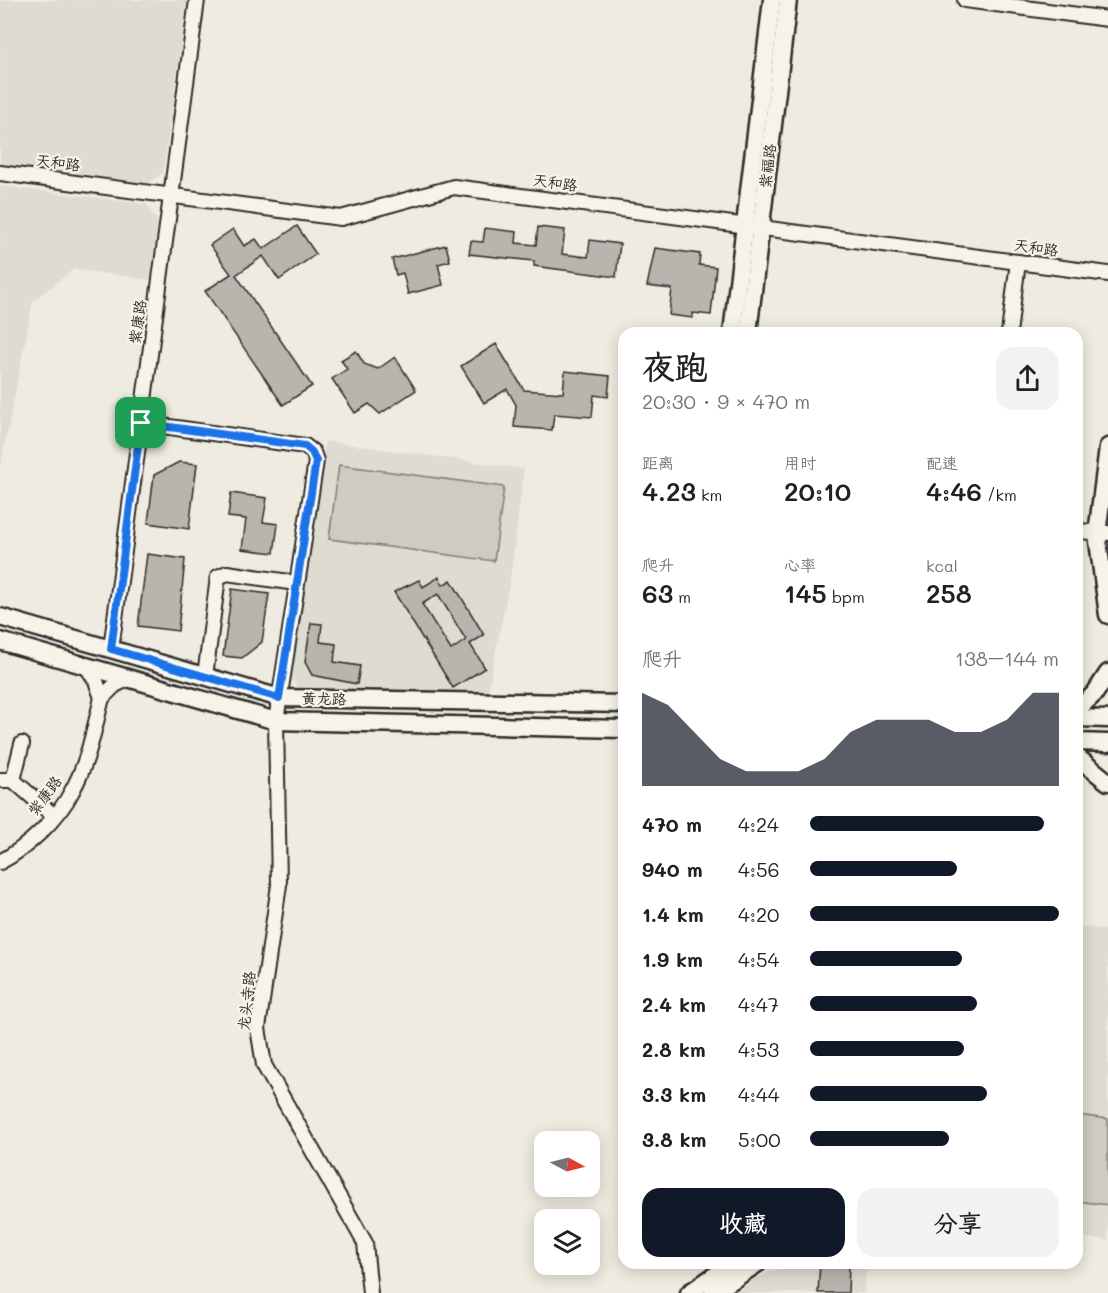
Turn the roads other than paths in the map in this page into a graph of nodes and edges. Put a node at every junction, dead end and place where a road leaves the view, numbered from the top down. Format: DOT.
graph roads {
  1 [pos="198,0"];
  2 [pos="772,0"];
  3 [pos="788,0"];
  4 [pos="965,0"];
  5 [pos="1108,19"];
  6 [pos="0,173"];
  7 [pos="171,194"];
  8 [pos="752,227"];
  9 [pos="1018,262"];
  10 [pos="1108,274"];
  11 [pos="733,327"];
  12 [pos="748,327"];
  13 [pos="1010,327"];
  14 [pos="141,423"];
  15 [pos="1108,447"];
  16 [pos="1083,531"];
  17 [pos="1102,533"];
  18 [pos="296,583"];
  19 [pos="1108,615"];
  20 [pos="0,617"];
  21 [pos="0,641"];
  22 [pos="111,649"];
  23 [pos="87,667"];
  24 [pos="1108,673"];
  25 [pos="205,676"];
  26 [pos="128,679"];
  27 [pos="102,698"];
  28 [pos="279,698"];
  29 [pos="618,704"];
  30 [pos="1083,704"];
  31 [pos="1083,718"];
  32 [pos="1108,719"];
  33 [pos="276,722"];
  34 [pos="618,729"];
  35 [pos="1083,742"];
  36 [pos="1108,743"];
  37 [pos="22,744"];
  38 [pos="1083,762"];
  39 [pos="7,780"];
  40 [pos="1108,783"];
  41 [pos="54,816"];
  42 [pos="0,862"];
  43 [pos="724,1269"];
  44 [pos="749,1269"];
  45 [pos="370,1293"];
  46 [pos="689,1293"];
  47 [pos="713,1293"];
  1 -- 7 [label="street, 紫康路"];
  2 -- 8 [label="main road, 紫福路"];
  3 -- 8 [label="main road, 紫福路"];
  4 -- 5 [label="street"];
  6 -- 7 [label="street, 天和路"];
  7 -- 8 [label="street, 天和路"];
  7 -- 14 [label="street, 紫康路"];
  8 -- 9 [label="street, 天和路"];
  8 -- 11 [label="main road, 紫福路"];
  8 -- 12 [label="main road, 紫福路"];
  9 -- 10 [label="street, 天和路"];
  9 -- 13 [label="street"];
  14 -- 18 [label="street, 龙头寺路"];
  14 -- 22 [label="street, 紫康路"];
  15 -- 17 [label="main road"];
  16 -- 17 [label="street"];
  17 -- 19 [label="main road"];
  18 -- 25 [label="street"];
  18 -- 28 [label="street, 龙头寺路"];
  20 -- 22 [label="main road, 黄龙路"];
  21 -- 23 [label="main road, 黄龙路"];
  22 -- 25 [label="main road, 黄龙路"];
  23 -- 26 [label="main road, 黄龙路"];
  23 -- 27 [label="street"];
  24 -- 30 [label="main road"];
  25 -- 28 [label="main road, 黄龙路"];
  26 -- 27 [label="street"];
  26 -- 33 [label="main road, 黄龙路"];
  27 -- 41 [label="street, 紫康路"];
  28 -- 29 [label="main road, 黄龙路"];
  28 -- 33 [label="street, 龙头寺路"];
  31 -- 32 [label="main road"];
  33 -- 34 [label="main road, 黄龙路"];
  33 -- 45 [label="street, 龙头寺路"];
  35 -- 36 [label="main road"];
  37 -- 39 [label="street"];
  38 -- 40 [label="main road"];
  39 -- 41 [label="street"];
  41 -- 42 [label="street, 紫康路"];
  43 -- 46 [label="main road"];
  44 -- 47 [label="main road"];
}
